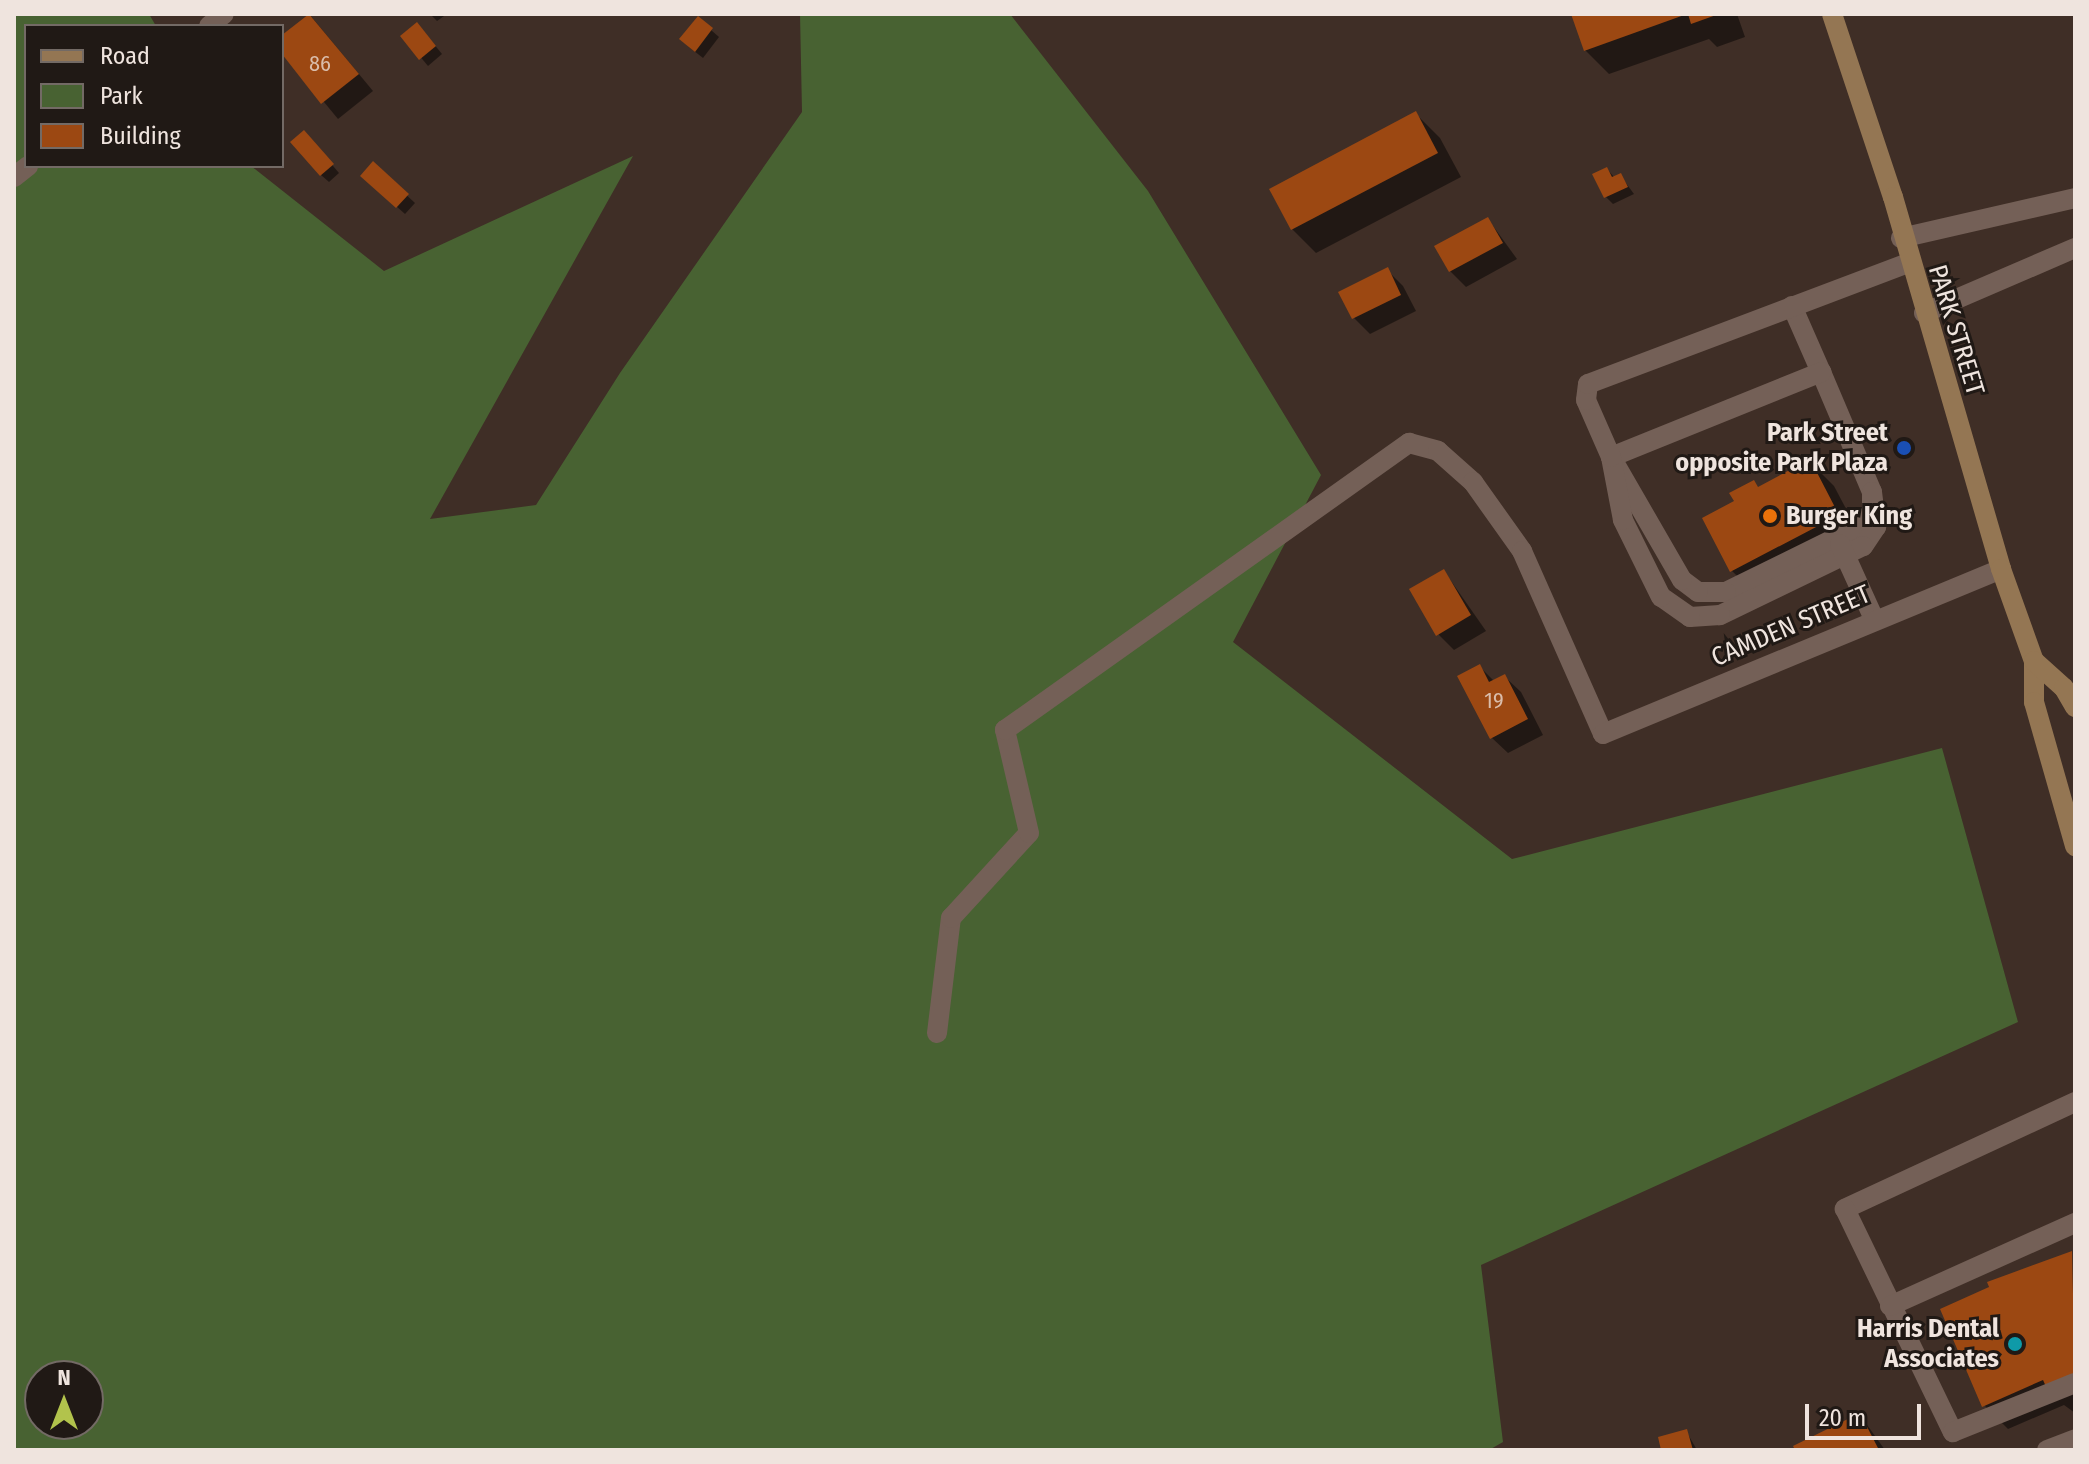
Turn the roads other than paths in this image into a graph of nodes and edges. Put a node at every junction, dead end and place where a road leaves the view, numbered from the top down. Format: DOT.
graph roads {
  1 [pos="1832,14"];
  2 [pos="2075,198"];
  3 [pos="1901,238"];
  4 [pos="2075,248"];
  5 [pos="1909,263"];
  6 [pos="1792,306"];
  7 [pos="1924,313"];
  8 [pos="1821,372"];
  9 [pos="1611,457"];
  10 [pos="1842,546"];
  11 [pos="2001,569"];
  12 [pos="1874,619"];
  13 [pos="2034,661"];
  14 [pos="2075,707"];
  15 [pos="2075,846"];
  16 [pos="937,1033"];
  17 [pos="2075,1102"];
  18 [pos="2075,1223"];
  19 [pos="1890,1306"];
  20 [pos="2075,1383"];
  21 [pos="2075,1439"];
  22 [pos="2047,1450"];
  1 -- 3 [label="main road, PARK STREET"];
  2 -- 3 [label="street"];
  3 -- 5 [label="main road, PARK STREET"];
  4 -- 7 [label="street"];
  5 -- 6 [label="street"];
  5 -- 7 [label="main road, PARK STREET"];
  6 -- 8 [label="street"];
  6 -- 9 [label="street"];
  7 -- 11 [label="main road, PARK STREET"];
  8 -- 9 [label="street"];
  8 -- 10 [label="street"];
  9 -- 10 [label="street"];
  9 -- 10 [label="street"];
  10 -- 12 [label="street"];
  11 -- 12 [label="street, CAMDEN STREET"];
  11 -- 13 [label="main road, PARK STREET"];
  12 -- 16 [label="street, CAMDEN STREET"];
  13 -- 14 [label="main road, PARK STREET"];
  13 -- 15 [label="main road, PARK STREET"];
  17 -- 19 [label="street"];
  18 -- 19 [label="street"];
  19 -- 20 [label="street"];
  21 -- 22 [label="street"];
}
